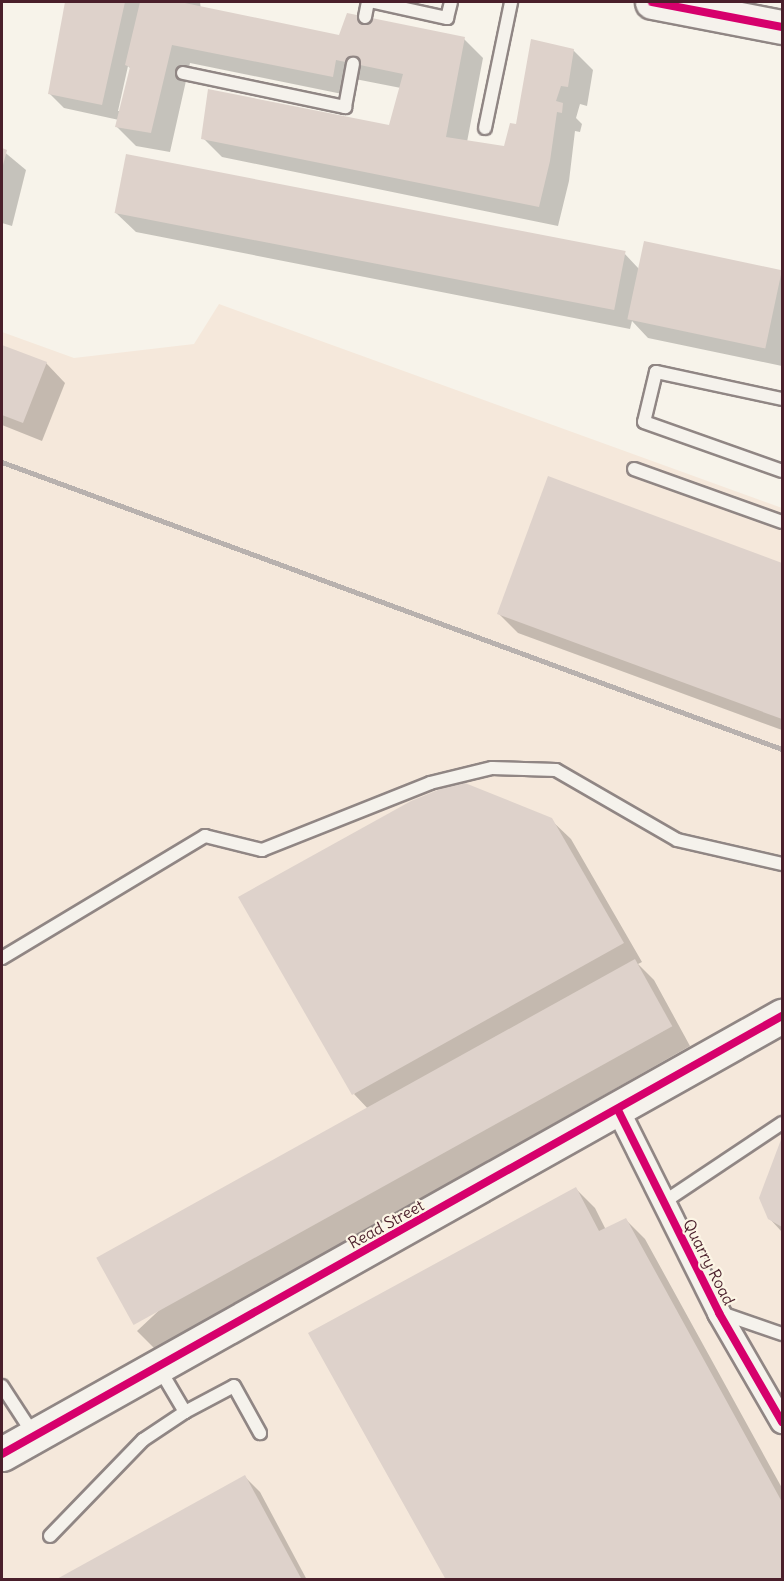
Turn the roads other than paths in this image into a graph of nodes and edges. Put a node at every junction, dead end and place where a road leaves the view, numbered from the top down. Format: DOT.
graph roads {
  1 [pos="368,2"];
  2 [pos="374,2"];
  3 [pos="451,2"];
  4 [pos="511,2"];
  5 [pos="652,2"];
  6 [pos="714,7"];
  7 [pos="365,17"];
  8 [pos="783,27"];
  9 [pos="353,64"];
  10 [pos="183,73"];
  11 [pos="485,129"];
  12 [pos="783,399"];
  13 [pos="634,469"];
  14 [pos="783,471"];
  15 [pos="783,522"];
  16 [pos="783,864"];
  17 [pos="2,958"];
  18 [pos="783,1016"];
  19 [pos="618,1110"];
  20 [pos="783,1123"];
  21 [pos="664,1202"];
  22 [pos="719,1313"];
  23 [pos="783,1334"];
  24 [pos="158,1367"];
  25 [pos="2,1386"];
  26 [pos="185,1412"];
  27 [pos="783,1422"];
  28 [pos="260,1433"];
  29 [pos="35,1436"];
  30 [pos="2,1454"];
  31 [pos="50,1536"];
  1 -- 7 [label="lane"];
  2 -- 3 [label="lane"];
  4 -- 11 [label="lane"];
  5 -- 6 [label="main road"];
  6 -- 8 [label="main road"];
  9 -- 10 [label="lane"];
  12 -- 14 [label="lane"];
  13 -- 15 [label="lane"];
  16 -- 17 [label="lane"];
  18 -- 19 [label="main road, Read Street"];
  19 -- 21 [label="street, Quarry Road"];
  19 -- 24 [label="main road, Read Street"];
  20 -- 21 [label="lane"];
  21 -- 22 [label="street, Quarry Road"];
  22 -- 23 [label="lane"];
  22 -- 27 [label="street, Quarry Road"];
  24 -- 26 [label="lane"];
  24 -- 29 [label="main road, Read Street"];
  25 -- 29 [label="lane"];
  26 -- 28 [label="lane"];
  26 -- 31 [label="lane"];
  29 -- 30 [label="main road, Read Street"];
}
